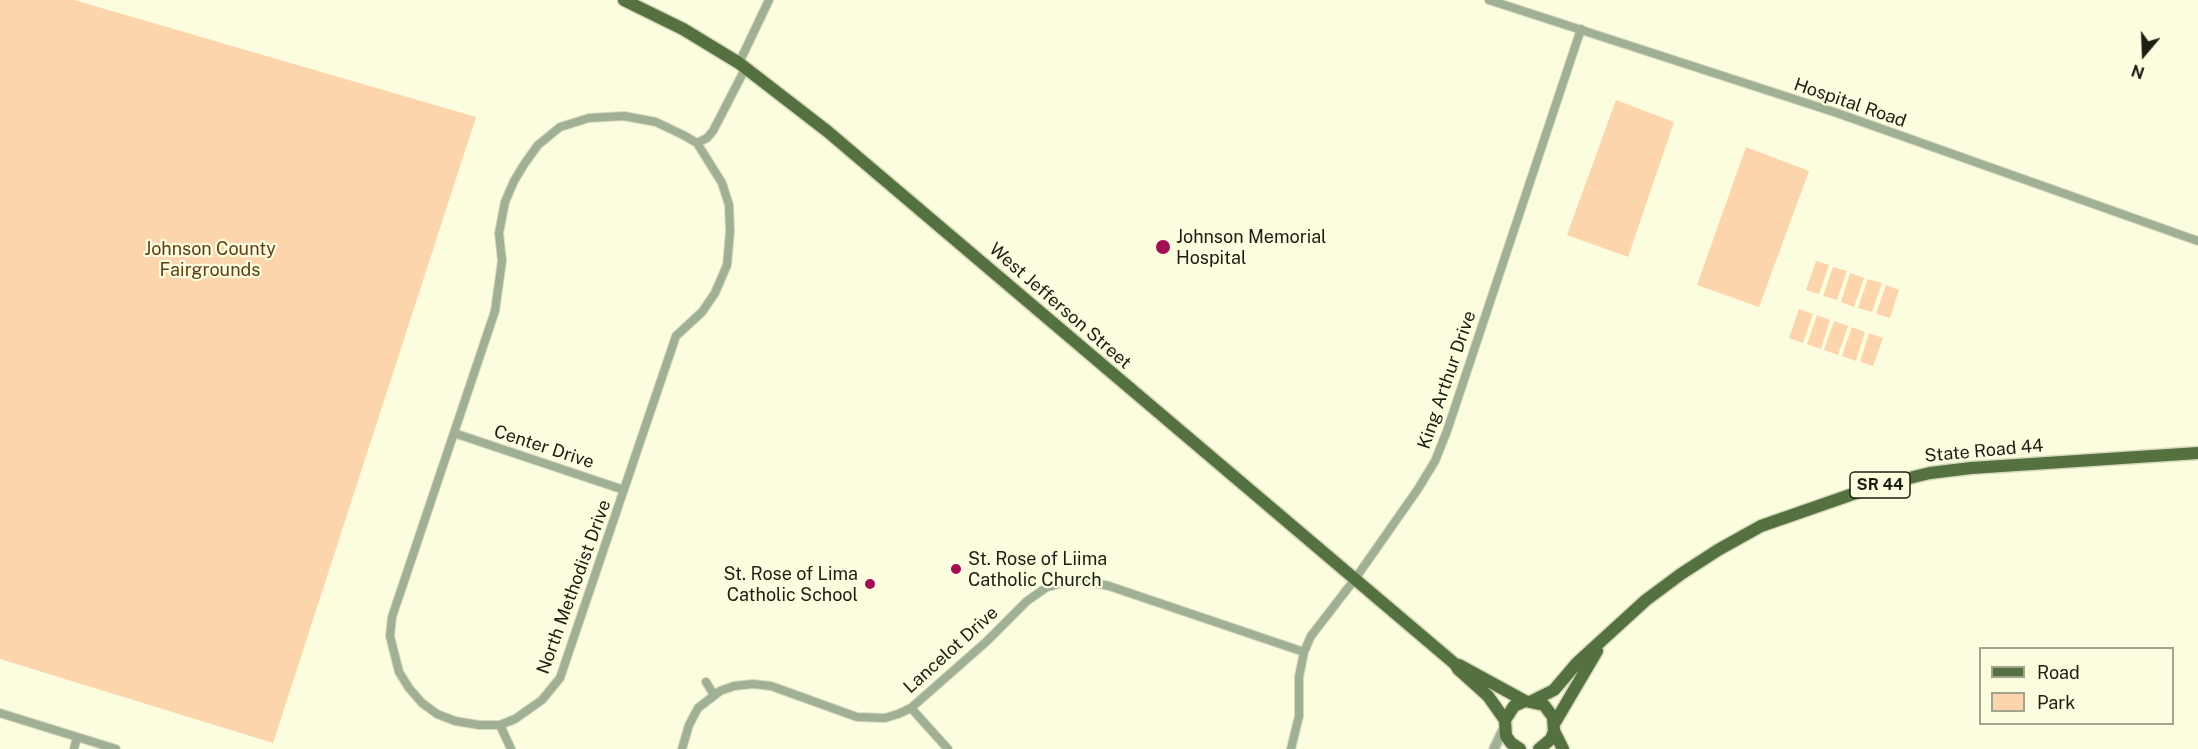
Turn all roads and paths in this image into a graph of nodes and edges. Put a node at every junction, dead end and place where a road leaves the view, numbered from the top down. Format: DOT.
graph roads {
  1 [pos="624,0"];
  2 [pos="769,0"];
  3 [pos="1489,0"];
  4 [pos="1581,29"];
  5 [pos="742,66"];
  6 [pos="697,143"];
  7 [pos="2198,241"];
  8 [pos="454,434"];
  9 [pos="2198,453"];
  10 [pos="624,490"];
  11 [pos="1355,579"];
  12 [pos="1604,640"];
  13 [pos="1305,652"];
  14 [pos="1455,664"];
  15 [pos="706,682"];
  16 [pos="714,695"];
  17 [pos="1528,701"];
  18 [pos="911,708"];
  19 [pos="0,713"];
  20 [pos="1504,724"];
  21 [pos="500,725"];
  22 [pos="1554,728"];
  23 [pos="77,737"];
  24 [pos="74,749"];
  25 [pos="116,749"];
  26 [pos="511,749"];
  27 [pos="682,749"];
  28 [pos="948,749"];
  29 [pos="1292,749"];
  30 [pos="1494,749"];
  31 [pos="1520,749"];
  32 [pos="1539,749"];
  33 [pos="1563,749"];
  1 -- 5 [label="main road, West Jefferson Street"];
  2 -- 5 [label="street"];
  3 -- 4 [label="street, Hospital Road"];
  4 -- 7 [label="street, Hospital Road"];
  4 -- 11 [label="street, King Arthur Drive"];
  5 -- 6 [label="street"];
  5 -- 11 [label="main road, West Jefferson Street"];
  6 -- 8 [label="street, North Methodist Drive"];
  6 -- 10 [label="street, North Methodist Drive"];
  8 -- 10 [label="street, Center Drive"];
  8 -- 21 [label="street, North Methodist Drive"];
  9 -- 12 [label="main road, State Road 44 / SR 44"];
  10 -- 21 [label="street, North Methodist Drive"];
  11 -- 13 [label="street, King Arthur Drive"];
  11 -- 14 [label="main road, West Jefferson Street"];
  12 -- 17 [label="main road, State Road 44 / SR 44"];
  12 -- 22 [label="main road, State Road 44 / SR 44"];
  13 -- 18 [label="street, Lancelot Drive"];
  13 -- 29 [label="street, King Arthur Drive"];
  14 -- 17 [label="main road, West Jefferson Street"];
  14 -- 20 [label="main road, West Jefferson Street"];
  15 -- 16 [label="street"];
  16 -- 18 [label="street, Lancelot Drive"];
  16 -- 27 [label="street, Lancelot Drive"];
  17 -- 20 [label="main road, State Road 44"];
  17 -- 22 [label="main road, West Jefferson Street"];
  18 -- 28 [label="street"];
  19 -- 23 [label="street"];
  20 -- 30 [label="street"];
  20 -- 31 [label="main road, West Jefferson Street"];
  21 -- 26 [label="street"];
  22 -- 32 [label="main road, State Road 44"];
  22 -- 33 [label="main road"];
  23 -- 24 [label="street"];
  23 -- 25 [label="street"];
}
